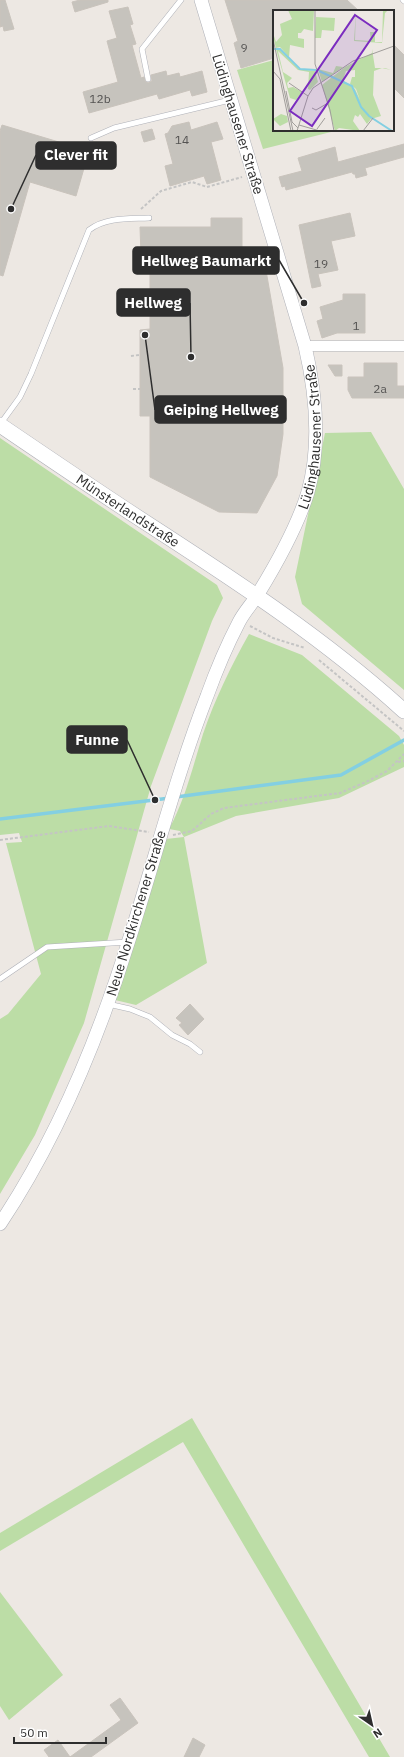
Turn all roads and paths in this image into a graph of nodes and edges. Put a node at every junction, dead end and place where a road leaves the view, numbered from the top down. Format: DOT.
graph roads {
  1 [pos="182,0"];
  2 [pos="201,0"];
  3 [pos="148,79"];
  4 [pos="231,100"];
  5 [pos="91,138"];
  6 [pos="253,174"];
  7 [pos="149,218"];
  8 [pos="131,219"];
  9 [pos="305,346"];
  10 [pos="404,346"];
  11 [pos="139,355"];
  12 [pos="131,356"];
  13 [pos="133,389"];
  14 [pos="140,389"];
  15 [pos="0,425"];
  16 [pos="258,595"];
  17 [pos="240,621"];
  18 [pos="306,648"];
  19 [pos="318,659"];
  20 [pos="404,711"];
  21 [pos="404,731"];
  22 [pos="404,754"];
  23 [pos="404,761"];
  24 [pos="397,762"];
  25 [pos="161,834"];
  26 [pos="0,840"];
  27 [pos="129,942"];
  28 [pos="0,980"];
  29 [pos="107,1003"];
  30 [pos="200,1052"];
  31 [pos="0,1224"];
  1 -- 3 [label="lane"];
  2 -- 4 [label="street, Lüdinghausener Straße"];
  4 -- 5 [label="lane"];
  4 -- 6 [label="street, Lüdinghausener Straße"];
  6 -- 8 [label="path"];
  6 -- 9 [label="street, Lüdinghausener Straße"];
  7 -- 8 [label="lane"];
  8 -- 15 [label="lane"];
  9 -- 10 [label="street"];
  9 -- 16 [label="street, Lüdinghausener Straße"];
  11 -- 12 [label="path"];
  13 -- 14 [label="path"];
  15 -- 16 [label="main road, Münsterlandstraße"];
  16 -- 17 [label="street, Neue Nordkirchener Straße"];
  16 -- 20 [label="main road"];
  17 -- 18 [label="path"];
  17 -- 25 [label="street, Neue Nordkirchener Straße"];
  19 -- 21 [label="path"];
  22 -- 24 [label="path"];
  23 -- 24 [label="path"];
  24 -- 25 [label="path"];
  25 -- 26 [label="path"];
  25 -- 27 [label="street, Neue Nordkirchener Straße"];
  27 -- 28 [label="lane"];
  27 -- 29 [label="street, Neue Nordkirchener Straße"];
  29 -- 30 [label="lane"];
  29 -- 31 [label="street, Neue Nordkirchener Straße"];
}
